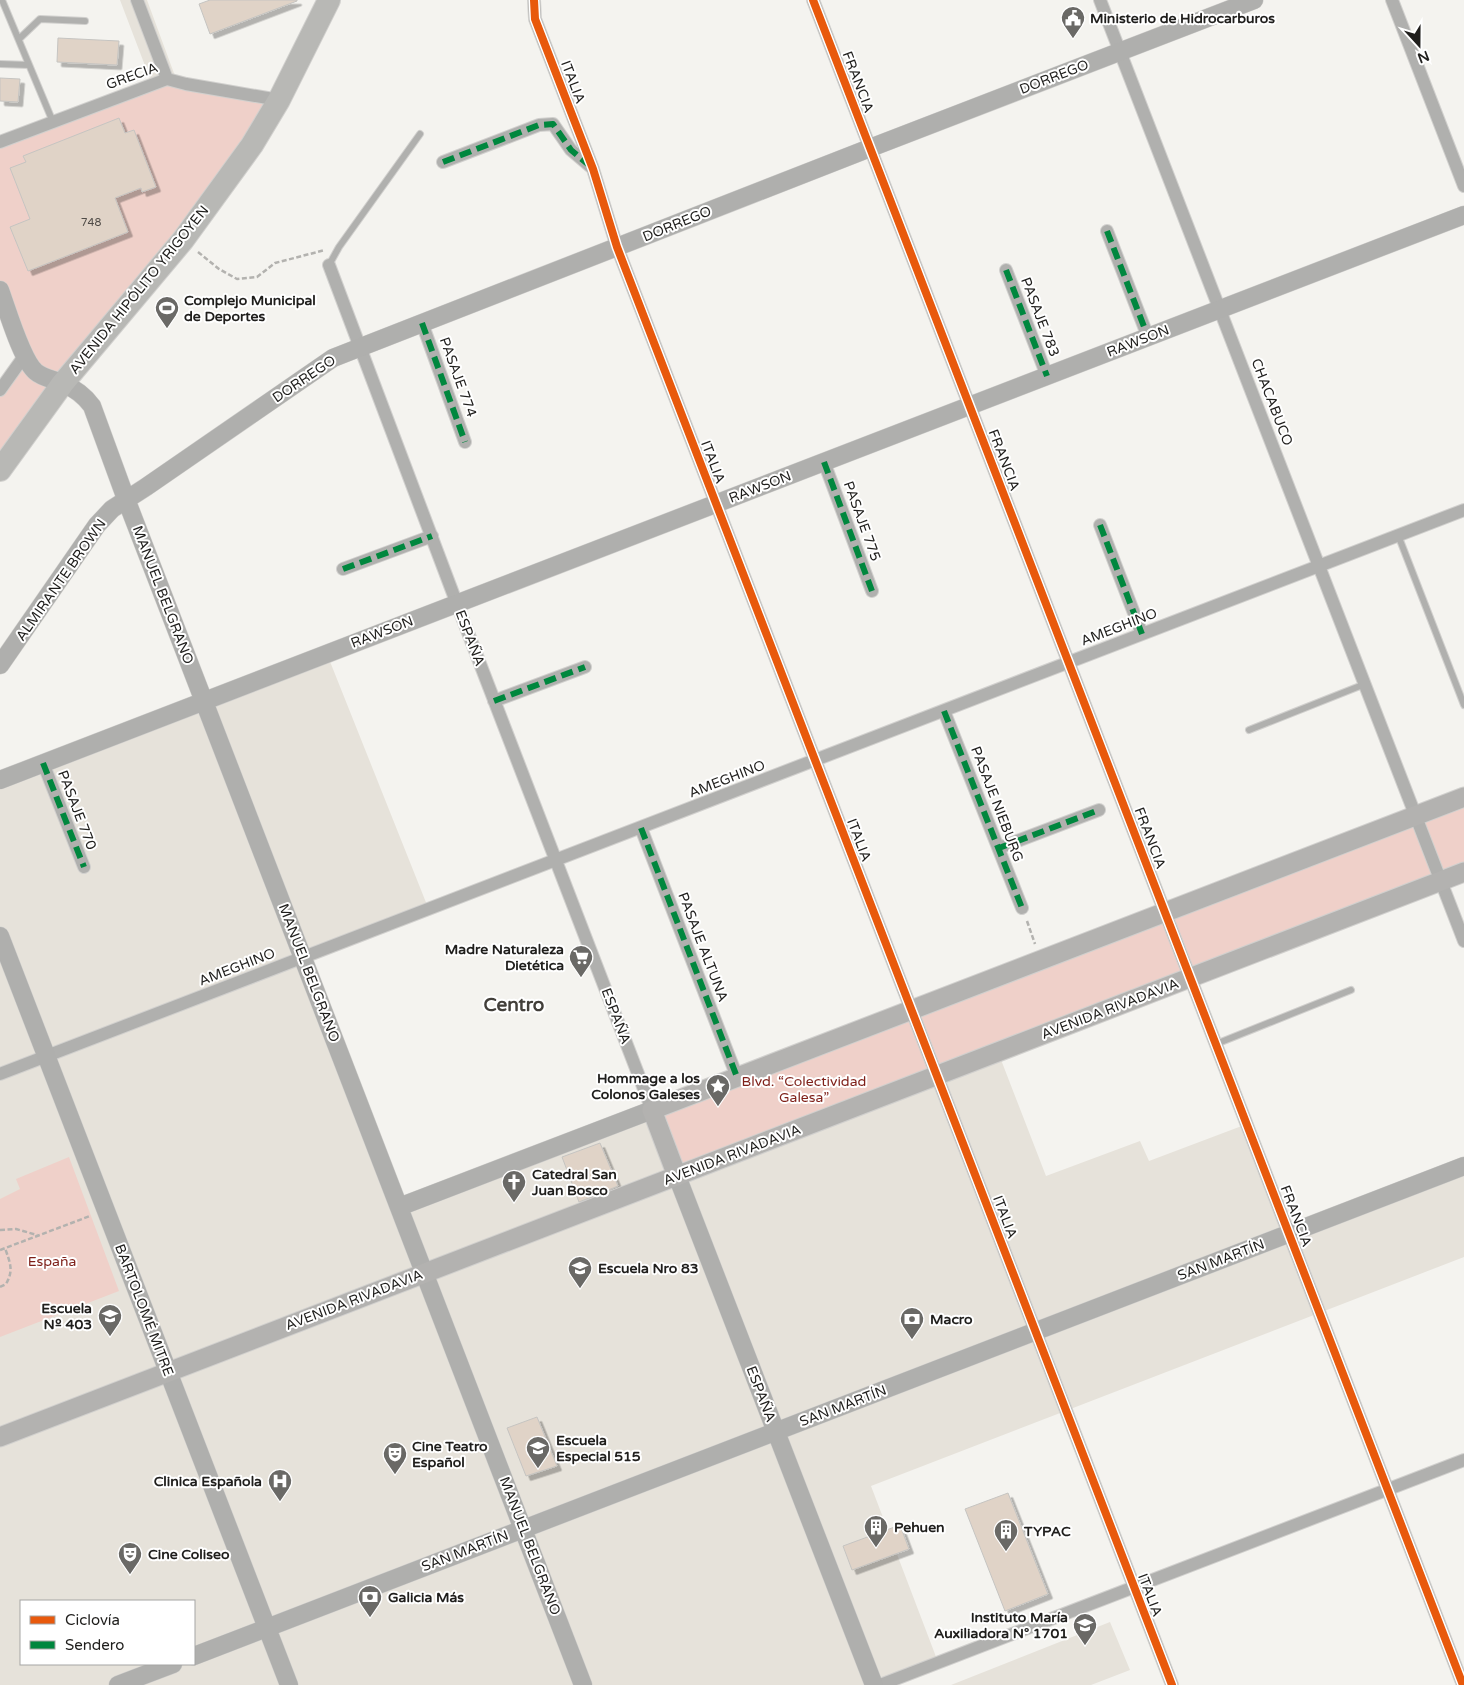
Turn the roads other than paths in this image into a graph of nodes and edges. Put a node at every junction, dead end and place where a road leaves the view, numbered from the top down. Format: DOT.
graph roads {
  1 [pos="137,0"];
  2 [pos="329,0"];
  3 [pos="534,0"];
  4 [pos="813,0"];
  5 [pos="1100,0"];
  6 [pos="1254,0"];
  7 [pos="1392,0"];
  8 [pos="2,3"];
  9 [pos="85,21"];
  10 [pos="20,39"];
  11 [pos="1121,51"];
  12 [pos="0,64"];
  13 [pos="29,65"];
  14 [pos="167,79"];
  15 [pos="279,100"];
  16 [pos="53,122"];
  17 [pos="420,134"];
  18 [pos="0,142"];
  19 [pos="870,148"];
  20 [pos="443,162"];
  21 [pos="593,169"];
  22 [pos="1464,186"];
  23 [pos="1464,215"];
  24 [pos="1107,232"];
  25 [pos="617,247"];
  26 [pos="329,266"];
  27 [pos="1006,270"];
  28 [pos="0,290"];
  29 [pos="1220,309"];
  30 [pos="5,319"];
  31 [pos="422,323"];
  32 [pos="1148,337"];
  33 [pos="360,346"];
  34 [pos="25,355"];
  35 [pos="1047,376"];
  36 [pos="63,383"];
  37 [pos="0,390"];
  38 [pos="970,406"];
  39 [pos="465,442"];
  40 [pos="824,462"];
  41 [pos="0,470"];
  42 [pos="126,499"];
  43 [pos="716,504"];
  44 [pos="1464,510"];
  45 [pos="1100,525"];
  46 [pos="1398,535"];
  47 [pos="432,536"];
  48 [pos="1320,566"];
  49 [pos="343,569"];
  50 [pos="872,591"];
  51 [pos="457,604"];
  52 [pos="1142,634"];
  53 [pos="1069,662"];
  54 [pos="0,665"];
  55 [pos="585,667"];
  56 [pos="1365,684"];
  57 [pos="204,701"];
  58 [pos="494,701"];
  59 [pos="1464,705"];
  60 [pos="944,711"];
  61 [pos="1249,730"];
  62 [pos="815,761"];
  63 [pos="43,763"];
  64 [pos="0,780"];
  65 [pos="1464,797"];
  66 [pos="1099,810"];
  67 [pos="1416,815"];
  68 [pos="642,828"];
  69 [pos="999,848"];
  70 [pos="556,861"];
  71 [pos="84,867"];
  72 [pos="1464,872"];
  73 [pos="1441,881"];
  74 [pos="1022,908"];
  75 [pos="1165,912"];
  76 [pos="0,936"];
  77 [pos="1464,940"];
  78 [pos="303,958"];
  79 [pos="1190,978"];
  80 [pos="1351,990"];
  81 [pos="911,1010"];
  82 [pos="1216,1044"];
  83 [pos="47,1056"];
  84 [pos="0,1074"];
  85 [pos="937,1076"];
  86 [pos="737,1077"];
  87 [pos="652,1110"];
  88 [pos="1464,1166"];
  89 [pos="677,1176"];
  90 [pos="399,1207"];
  91 [pos="1289,1234"];
  92 [pos="424,1273"];
  93 [pos="1035,1331"];
  94 [pos="168,1372"];
  95 [pos="776,1432"];
  96 [pos="0,1437"];
  97 [pos="1464,1460"];
  98 [pos="1388,1489"];
  99 [pos="523,1529"];
  100 [pos="1134,1587"];
  101 [pos="267,1628"];
  102 [pos="195,1656"];
  103 [pos="170,1665"];
  104 [pos="118,1685"];
  105 [pos="289,1685"];
  106 [pos="583,1685"];
  107 [pos="874,1685"];
  108 [pos="880,1685"];
  109 [pos="1172,1685"];
  110 [pos="1463,1685"];
  1 -- 14 [label="street"];
  2 -- 15 [label="highway, AVENIDA HIPÓLITO YRIGOYEN"];
  3 -- 21 [label="street, ITALIA"];
  4 -- 19 [label="street, FRANCIA"];
  5 -- 11 [label="street, CHACABUCO"];
  6 -- 11 [label="street, DORREGO"];
  7 -- 22 [label="street"];
  8 -- 10 [label="lane"];
  9 -- 10 [label="lane"];
  10 -- 13 [label="lane"];
  11 -- 19 [label="street, DORREGO"];
  11 -- 29 [label="street, CHACABUCO"];
  12 -- 13 [label="lane"];
  13 -- 16 [label="lane"];
  14 -- 15 [label="street, GRECIA"];
  14 -- 16 [label="street, GRECIA"];
  15 -- 36 [label="highway, AVENIDA HIPÓLITO YRIGOYEN"];
  16 -- 18 [label="street, GRECIA"];
  17 -- 26 [label="lane"];
  19 -- 25 [label="street, DORREGO"];
  19 -- 38 [label="street, FRANCIA"];
  20 -- 21 [label="street"];
  21 -- 25 [label="street, ITALIA"];
  23 -- 29 [label="street, RAWSON"];
  24 -- 32 [label="street"];
  25 -- 31 [label="street, DORREGO"];
  25 -- 43 [label="street, ITALIA"];
  26 -- 33 [label="street, ESPAÑA"];
  27 -- 35 [label="street, PASAJE 783"];
  28 -- 30 [label="street, MANUEL BELGRANO"];
  29 -- 32 [label="street, RAWSON"];
  29 -- 48 [label="street, CHACABUCO"];
  30 -- 34 [label="street, MANUEL BELGRANO"];
  31 -- 33 [label="street, DORREGO"];
  31 -- 39 [label="street, PASAJE 774"];
  32 -- 35 [label="street, RAWSON"];
  33 -- 42 [label="street, DORREGO"];
  33 -- 47 [label="street, ESPAÑA"];
  34 -- 36 [label="street, MANUEL BELGRANO"];
  34 -- 37 [label="street"];
  35 -- 38 [label="street, RAWSON"];
  36 -- 41 [label="highway, AVENIDA HIPÓLITO YRIGOYEN"];
  36 -- 42 [label="street, MANUEL BELGRANO"];
  38 -- 40 [label="street, RAWSON"];
  38 -- 53 [label="street, FRANCIA"];
  40 -- 43 [label="street, RAWSON"];
  40 -- 50 [label="street, PASAJE 775"];
  42 -- 54 [label="street, ALMIRANTE BROWN"];
  42 -- 57 [label="street, MANUEL BELGRANO"];
  43 -- 51 [label="street, RAWSON"];
  43 -- 62 [label="street, ITALIA"];
  44 -- 46 [label="street, AMEGHINO"];
  45 -- 52 [label="street"];
  46 -- 48 [label="street, AMEGHINO"];
  46 -- 59 [label="lane"];
  47 -- 49 [label="street"];
  47 -- 51 [label="street, ESPAÑA"];
  48 -- 52 [label="street, AMEGHINO"];
  48 -- 56 [label="street, CHACABUCO"];
  51 -- 57 [label="street, RAWSON"];
  51 -- 58 [label="street, ESPAÑA"];
  52 -- 53 [label="street, AMEGHINO"];
  53 -- 60 [label="street, AMEGHINO"];
  53 -- 75 [label="street, FRANCIA"];
  55 -- 58 [label="street"];
  56 -- 61 [label="lane"];
  56 -- 67 [label="street, CHACABUCO"];
  57 -- 63 [label="street, RAWSON"];
  57 -- 78 [label="street, MANUEL BELGRANO"];
  58 -- 70 [label="street, ESPAÑA"];
  60 -- 62 [label="street, AMEGHINO"];
  60 -- 69 [label="street, PASAJE NIEBURG"];
  62 -- 68 [label="street, AMEGHINO"];
  62 -- 81 [label="street, ITALIA"];
  63 -- 64 [label="street, RAWSON"];
  63 -- 71 [label="street, PASAJE 770"];
  65 -- 67 [label="main road"];
  66 -- 69 [label="street"];
  67 -- 73 [label="street, CHACABUCO"];
  67 -- 75 [label="main road"];
  68 -- 70 [label="street, AMEGHINO"];
  68 -- 86 [label="street, PASAJE ALTUNA"];
  69 -- 74 [label="street, PASAJE NIEBURG"];
  70 -- 78 [label="street, AMEGHINO"];
  70 -- 87 [label="street, ESPAÑA"];
  72 -- 73 [label="main road, AVENIDA RIVADAVIA"];
  73 -- 77 [label="street, CHACABUCO"];
  73 -- 79 [label="main road, AVENIDA RIVADAVIA"];
  75 -- 79 [label="street, FRANCIA"];
  75 -- 81 [label="main road"];
  76 -- 83 [label="street, BARTOLOMÉ MITRE"];
  78 -- 83 [label="street, AMEGHINO"];
  78 -- 90 [label="street, MANUEL BELGRANO"];
  79 -- 82 [label="street, FRANCIA"];
  79 -- 85 [label="main road, AVENIDA RIVADAVIA"];
  80 -- 82 [label="lane"];
  81 -- 85 [label="street, ITALIA"];
  81 -- 86 [label="main road"];
  82 -- 91 [label="street, FRANCIA"];
  83 -- 84 [label="street, AMEGHINO"];
  83 -- 94 [label="street, BARTOLOMÉ MITRE"];
  85 -- 89 [label="main road, AVENIDA RIVADAVIA"];
  85 -- 93 [label="street, ITALIA"];
  86 -- 87 [label="main road"];
  87 -- 89 [label="main road, ESPAÑA"];
  87 -- 90 [label="street"];
  88 -- 91 [label="street, SAN MARTÍN"];
  89 -- 92 [label="main road, AVENIDA RIVADAVIA"];
  89 -- 95 [label="street, ESPAÑA"];
  90 -- 92 [label="street, MANUEL BELGRANO"];
  91 -- 93 [label="street, SAN MARTÍN"];
  91 -- 98 [label="street, FRANCIA"];
  92 -- 94 [label="main road, AVENIDA RIVADAVIA"];
  92 -- 99 [label="street, MANUEL BELGRANO"];
  93 -- 95 [label="street, SAN MARTÍN"];
  93 -- 100 [label="street, ITALIA"];
  94 -- 96 [label="main road, AVENIDA RIVADAVIA"];
  94 -- 101 [label="street, BARTOLOMÉ MITRE"];
  95 -- 99 [label="street, SAN MARTÍN"];
  95 -- 107 [label="street, ESPAÑA"];
  97 -- 98 [label="street"];
  98 -- 100 [label="street"];
  98 -- 110 [label="street, FRANCIA"];
  99 -- 101 [label="street, SAN MARTÍN"];
  99 -- 106 [label="street, MANUEL BELGRANO"];
  100 -- 108 [label="street"];
  100 -- 109 [label="street, ITALIA"];
  101 -- 102 [label="street, SAN MARTÍN"];
  101 -- 105 [label="street, BARTOLOMÉ MITRE"];
  103 -- 104 [label="street"];
}
